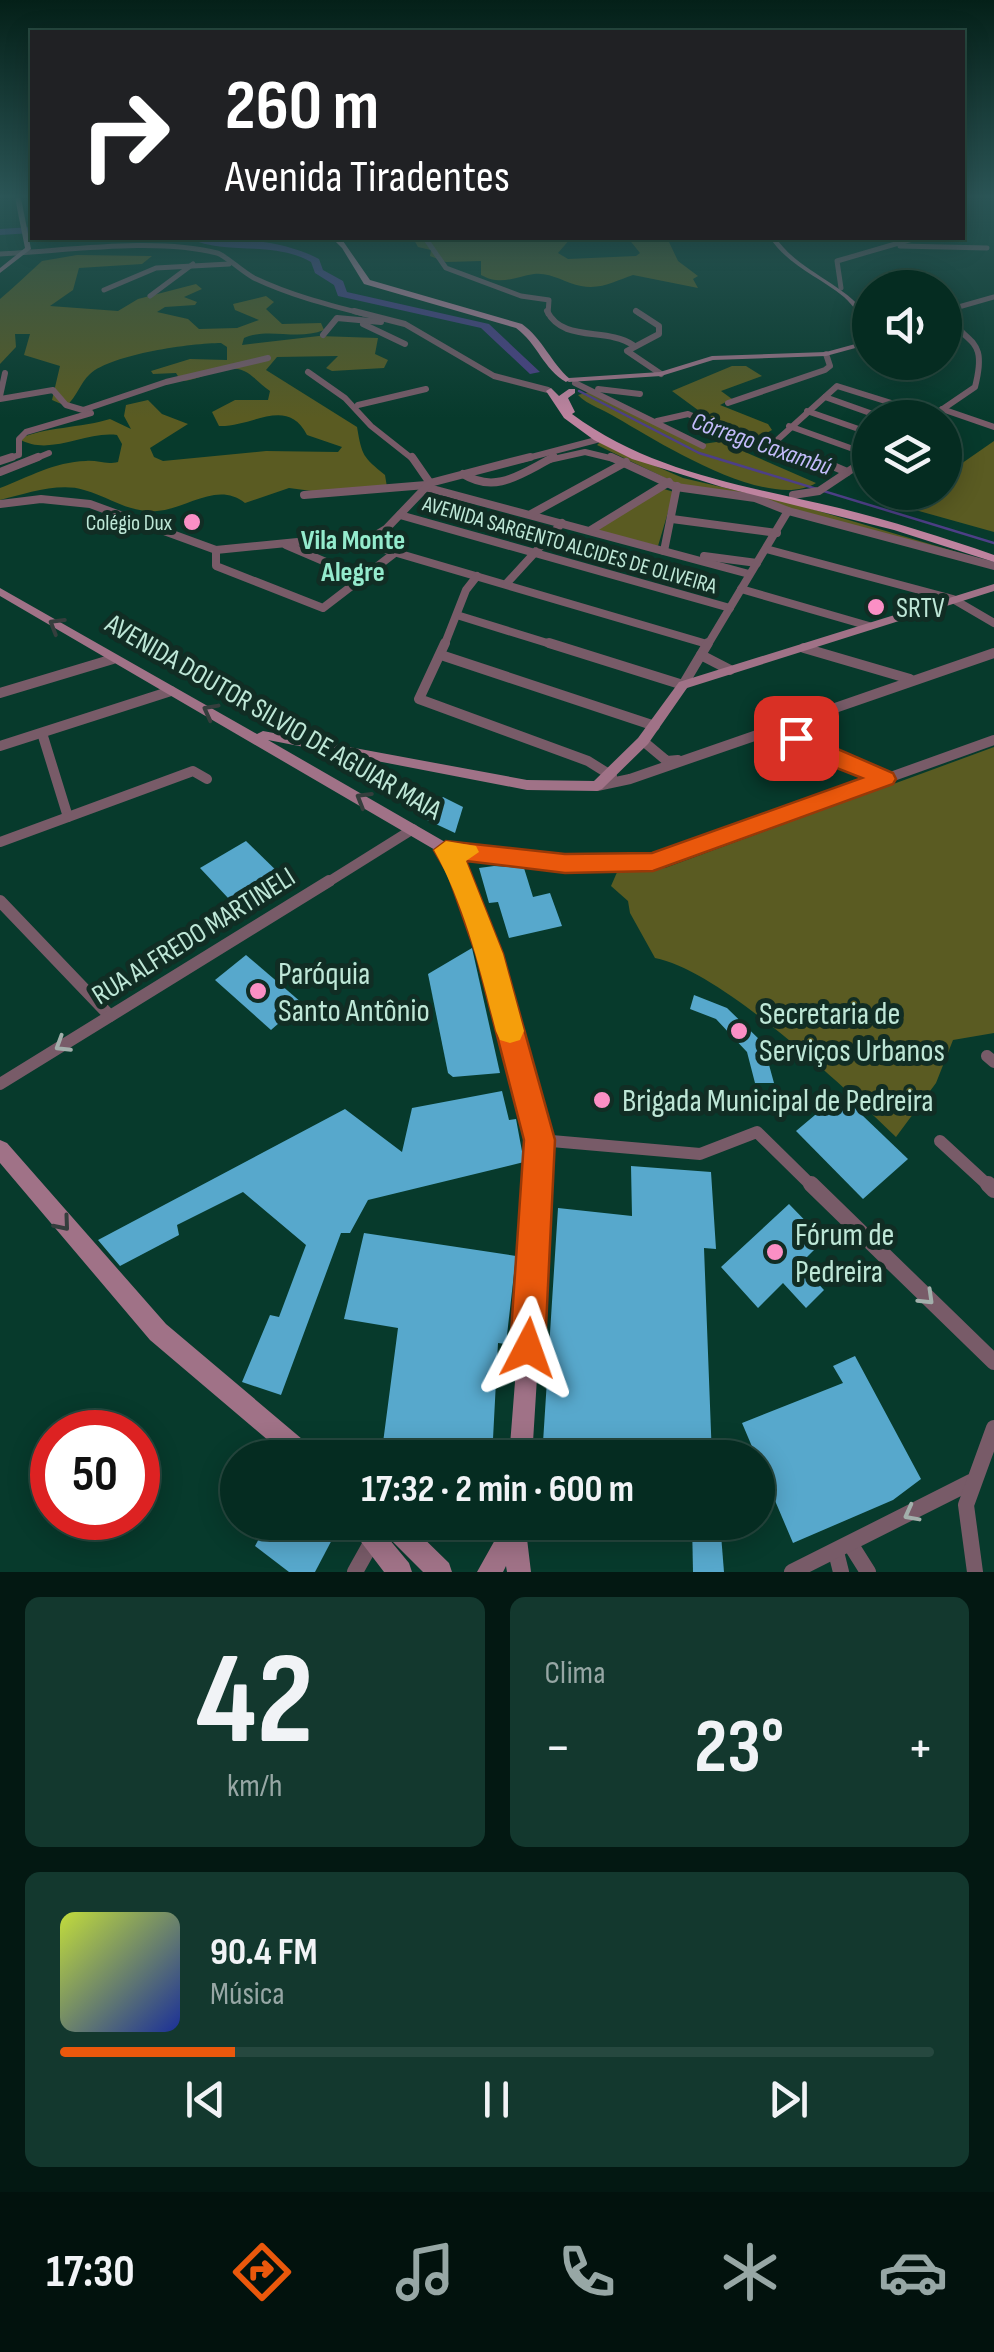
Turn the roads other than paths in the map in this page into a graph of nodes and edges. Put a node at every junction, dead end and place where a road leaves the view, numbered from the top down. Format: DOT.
graph roads {
  1 [pos="142,271"];
  2 [pos="184,271"];
  3 [pos="244,271"];
  4 [pos="348,271"];
  5 [pos="356,271"];
  6 [pos="455,271"];
  7 [pos="813,271"];
  8 [pos="839,271"];
  9 [pos="841,288"];
  10 [pos="104,290"];
  11 [pos="150,296"];
  12 [pos="994,298"];
  13 [pos="852,302"];
  14 [pos="636,311"];
  15 [pos="354,320"];
  16 [pos="416,329"];
  17 [pos="323,334"];
  18 [pos="405,344"];
  19 [pos="633,345"];
  20 [pos="852,347"];
  21 [pos="826,354"];
  22 [pos="268,358"];
  23 [pos="308,372"];
  24 [pos="6,373"];
  25 [pos="660,374"];
  26 [pos="571,383"];
  27 [pos="548,387"];
  28 [pos="426,389"];
  29 [pos="592,389"];
  30 [pos="640,394"];
  31 [pos="824,397"];
  32 [pos="0,398"];
  33 [pos="886,400"];
  34 [pos="956,400"];
  35 [pos="728,404"];
  36 [pos="358,405"];
  37 [pos="102,406"];
  38 [pos="852,407"];
  39 [pos="807,412"];
  40 [pos="962,417"];
  41 [pos="656,421"];
  42 [pos="708,423"];
  43 [pos="789,426"];
  44 [pos="852,427"];
  45 [pos="994,427"];
  46 [pos="594,441"];
  47 [pos="703,446"];
  48 [pos="852,449"];
  49 [pos="567,450"];
  50 [pos="49,454"];
  51 [pos="17,456"];
  52 [pos="30,458"];
  53 [pos="616,458"];
  54 [pos="0,461"];
  55 [pos="626,462"];
  56 [pos="852,469"];
  57 [pos="0,472"];
  58 [pos="847,472"];
  59 [pos="463,474"];
  60 [pos="673,484"];
  61 [pos="427,485"];
  62 [pos="822,488"];
  63 [pos="304,495"];
  64 [pos="794,496"];
  65 [pos="826,503"];
  66 [pos="0,504"];
  67 [pos="788,512"];
  68 [pos="530,514"];
  69 [pos="400,515"];
  70 [pos="672,519"];
  71 [pos="562,523"];
  72 [pos="591,530"];
  73 [pos="777,533"];
  74 [pos="281,543"];
  75 [pos="363,544"];
  76 [pos="766,549"];
  77 [pos="664,550"];
  78 [pos="396,552"];
  79 [pos="535,552"];
  80 [pos="994,552"];
  81 [pos="215,553"];
  82 [pos="994,563"];
  83 [pos="757,564"];
  84 [pos="750,574"];
  85 [pos="477,576"];
  86 [pos="363,578"];
  87 [pos="506,584"];
  88 [pos="992,588"];
  89 [pos="741,589"];
  90 [pos="0,591"];
  91 [pos="953,599"];
  92 [pos="730,608"];
  93 [pos="460,616"];
  94 [pos="836,616"];
  95 [pos="994,623"];
  96 [pos="869,626"];
  97 [pos="834,638"];
  98 [pos="707,644"];
  99 [pos="804,648"];
  100 [pos="994,652"];
  101 [pos="441,655"];
  102 [pos="701,655"];
  103 [pos="838,658"];
  104 [pos="113,659"];
  105 [pos="868,668"];
  106 [pos="730,670"];
  107 [pos="916,680"];
  108 [pos="683,684"];
  109 [pos="171,690"];
  110 [pos="0,693"];
  111 [pos="878,693"];
  112 [pos="790,724"];
  113 [pos="655,726"];
  114 [pos="250,732"];
  115 [pos="42,733"];
  116 [pos="760,735"];
  117 [pos="994,740"];
  118 [pos="643,742"];
  119 [pos="304,744"];
  120 [pos="0,746"];
  121 [pos="804,746"];
  122 [pos="291,756"];
  123 [pos="684,760"];
  124 [pos="841,761"];
  125 [pos="612,776"];
  126 [pos="208,779"];
  127 [pos="885,779"];
  128 [pos="597,786"];
  129 [pos="863,788"];
  130 [pos="68,817"];
  131 [pos="413,829"];
  132 [pos="0,842"];
  133 [pos="446,850"];
  134 [pos="0,902"];
  135 [pos="110,1016"];
  136 [pos="0,1084"];
  137 [pos="540,1140"];
  138 [pos="940,1141"];
  139 [pos="4,1160"];
  140 [pos="994,1190"];
  141 [pos="994,1362"];
  142 [pos="994,1428"];
  143 [pos="280,1436"];
  144 [pos="283,1440"];
  145 [pos="285,1440"];
  146 [pos="521,1440"];
  147 [pos="971,1482"];
  148 [pos="369,1540"];
  149 [pos="382,1540"];
  150 [pos="394,1540"];
  151 [pos="506,1540"];
  152 [pos="516,1540"];
  153 [pos="843,1549"];
  154 [pos="354,1572"];
  155 [pos="400,1572"];
  156 [pos="440,1572"];
  157 [pos="488,1572"];
  158 [pos="519,1572"];
  159 [pos="792,1572"];
  160 [pos="841,1572"];
  161 [pos="868,1572"];
  162 [pos="975,1572"];
  1 -- 10 [label="street"];
  2 -- 11 [label="street"];
  3 -- 16 [label="street"];
  4 -- 27 [label="main road"];
  5 -- 26 [label="main road"];
  6 -- 19 [label="street"];
  7 -- 9 [label="street"];
  8 -- 9 [label="street"];
  9 -- 13 [label="street"];
  12 -- 34 [label="street"];
  14 -- 19 [label="street"];
  15 -- 16 [label="street"];
  15 -- 17 [label="street"];
  15 -- 18 [label="street"];
  16 -- 27 [label="street"];
  19 -- 25 [label="street"];
  20 -- 21 [label="main road"];
  21 -- 25 [label="main road"];
  21 -- 35 [label="street"];
  22 -- 37 [label="street"];
  23 -- 36 [label="street"];
  24 -- 32 [label="street"];
  25 -- 26 [label="main road"];
  26 -- 27 [label="main road"];
  26 -- 29 [label="street"];
  26 -- 64 [label="main road"];
  27 -- 46 [label="main road"];
  28 -- 36 [label="street"];
  29 -- 30 [label="street"];
  29 -- 41 [label="street"];
  31 -- 33 [label="street"];
  31 -- 38 [label="street"];
  31 -- 39 [label="street"];
  32 -- 37 [label="street"];
  36 -- 61 [label="street"];
  37 -- 51 [label="street"];
  39 -- 43 [label="street"];
  39 -- 44 [label="street"];
  40 -- 45 [label="street"];
  41 -- 42 [label="street"];
  41 -- 47 [label="street"];
  43 -- 48 [label="street"];
  43 -- 58 [label="street"];
  46 -- 49 [label="street"];
  46 -- 53 [label="street"];
  46 -- 82 [label="main road"];
  49 -- 53 [label="street"];
  49 -- 59 [label="street"];
  49 -- 59 [label="street"];
  50 -- 52 [label="street"];
  51 -- 52 [label="street"];
  51 -- 54 [label="street"];
  52 -- 57 [label="street"];
  53 -- 55 [label="street"];
  55 -- 60 [label="street"];
  55 -- 68 [label="street"];
  56 -- 58 [label="street"];
  58 -- 62 [label="street"];
  59 -- 61 [label="street"];
  60 -- 67 [label="street"];
  60 -- 70 [label="street"];
  60 -- 72 [label="street"];
  61 -- 63 [label="street"];
  61 -- 68 [label="street"];
  61 -- 69 [label="street"];
  62 -- 64 [label="street"];
  62 -- 65 [label="street"];
  64 -- 65 [label="main road"];
  65 -- 80 [label="main road"];
  66 -- 81 [label="street"];
  67 -- 73 [label="street"];
  67 -- 82 [label="street"];
  68 -- 71 [label="street"];
  69 -- 75 [label="street"];
  69 -- 79 [label="street, AVENIDA SARGENTO ALCIDES DE OLIVEIRA"];
  70 -- 73 [label="street"];
  70 -- 77 [label="street"];
  71 -- 72 [label="street"];
  71 -- 79 [label="street"];
  72 -- 77 [label="street"];
  73 -- 76 [label="street"];
  74 -- 75 [label="street"];
  74 -- 81 [label="street"];
  74 -- 86 [label="street"];
  75 -- 78 [label="street"];
  76 -- 83 [label="street"];
  76 -- 91 [label="street"];
  77 -- 83 [label="street"];
  77 -- 84 [label="street"];
  78 -- 85 [label="street"];
  78 -- 86 [label="street"];
  79 -- 87 [label="street"];
  79 -- 92 [label="street, AVENIDA SARGENTO ALCIDES DE OLIVEIRA"];
  81 -- 86 [label="street"];
  83 -- 84 [label="street"];
  84 -- 89 [label="street"];
  85 -- 87 [label="street"];
  85 -- 93 [label="street"];
  87 -- 98 [label="street"];
  88 -- 91 [label="street"];
  89 -- 92 [label="street"];
  89 -- 94 [label="street"];
  104 -- 90 [label="main road, AVENIDA DOUTOR SILVIO DE AGUIAR MAIA, one-way"];
  91 -- 95 [label="street"];
  91 -- 96 [label="main road"];
  92 -- 98 [label="street"];
  93 -- 101 [label="street"];
  93 -- 108 [label="street"];
  94 -- 96 [label="street"];
  94 -- 97 [label="street"];
  96 -- 97 [label="main road"];
  97 -- 99 [label="main road"];
  97 -- 103 [label="street"];
  98 -- 102 [label="street"];
  99 -- 103 [label="street"];
  99 -- 106 [label="main road"];
  100 -- 107 [label="street"];
  101 -- 113 [label="street"];
  101 -- 125 [label="street"];
  102 -- 106 [label="street"];
  102 -- 108 [label="street"];
  103 -- 105 [label="street"];
  104 -- 109 [label="main road, AVENIDA DOUTOR SILVIO DE AGUIAR MAIA"];
  104 -- 110 [label="street"];
  105 -- 107 [label="street"];
  105 -- 111 [label="street"];
  106 -- 108 [label="main road"];
  107 -- 111 [label="street"];
  108 -- 113 [label="main road"];
  114 -- 109 [label="main road, AVENIDA DOUTOR SILVIO DE AGUIAR MAIA, one-way"];
  109 -- 115 [label="street"];
  111 -- 112 [label="street"];
  112 -- 116 [label="street"];
  112 -- 121 [label="street"];
  113 -- 118 [label="main road"];
  114 -- 119 [label="street"];
  114 -- 122 [label="main road, AVENIDA DOUTOR SILVIO DE AGUIAR MAIA"];
  115 -- 120 [label="street"];
  115 -- 130 [label="street"];
  116 -- 121 [label="street"];
  116 -- 123 [label="street"];
  117 -- 127 [label="street"];
  118 -- 123 [label="street"];
  118 -- 125 [label="main road"];
  119 -- 122 [label="main road"];
  119 -- 128 [label="main road"];
  121 -- 124 [label="street"];
  131 -- 122 [label="main road, AVENIDA DOUTOR SILVIO DE AGUIAR MAIA, one-way"];
  123 -- 128 [label="street"];
  124 -- 127 [label="street"];
  124 -- 129 [label="street"];
  125 -- 128 [label="main road"];
  126 -- 130 [label="street"];
  127 -- 129 [label="street"];
  129 -- 133 [label="street"];
  130 -- 132 [label="street"];
  131 -- 133 [label="main road, AVENIDA DOUTOR SILVIO DE AGUIAR MAIA"];
  131 -- 135 [label="street, RUA ALFREDO MARTINELI"];
  133 -- 137 [label="main road, AVENIDA DOUTOR SILVIO DE AGUIAR MAIA"];
  134 -- 135 [label="street"];
  135 -- 136 [label="street, RUA ALFREDO MARTINELI, one-way"];
  137 -- 141 [label="street, one-way"];
  137 -- 146 [label="main road, AVENIDA DOUTOR SILVIO DE AGUIAR MAIA"];
  138 -- 140 [label="street"];
  139 -- 143 [label="main road, one-way"];
  142 -- 147 [label="street"];
  143 -- 144 [label="main road"];
  143 -- 145 [label="main road"];
  147 -- 153 [label="street, one-way"];
  147 -- 162 [label="street"];
  148 -- 154 [label="street"];
  149 -- 155 [label="main road"];
  150 -- 156 [label="main road"];
  151 -- 157 [label="main road"];
  152 -- 158 [label="main road"];
  153 -- 159 [label="street"];
  153 -- 160 [label="street"];
  153 -- 161 [label="street"];
}
